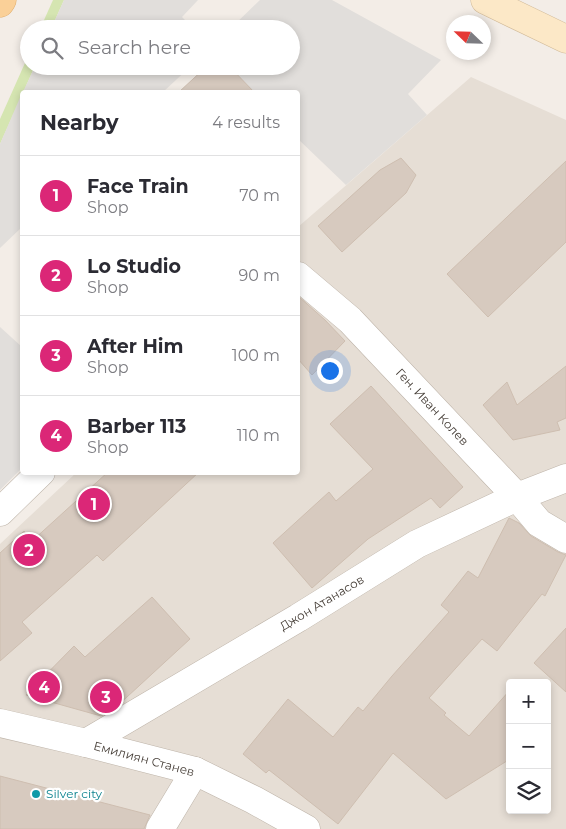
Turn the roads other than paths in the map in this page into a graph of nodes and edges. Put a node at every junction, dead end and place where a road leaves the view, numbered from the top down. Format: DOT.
graph roads {
  1 [pos="486,0"];
  2 [pos="566,39"];
  3 [pos="300,278"];
  4 [pos="38,475"];
  5 [pos="566,478"];
  6 [pos="517,497"];
  7 [pos="0,512"];
  8 [pos="566,539"];
  9 [pos="0,723"];
  10 [pos="86,743"];
  11 [pos="195,772"];
  12 [pos="160,829"];
  13 [pos="306,829"];
  1 -- 2 [label="main road"];
  3 -- 6 [label="street, Ген. Иван Колев"];
  4 -- 7 [label="street"];
  5 -- 6 [label="street, Джон Атанасов"];
  6 -- 8 [label="street, Ген. Иван Колев"];
  6 -- 10 [label="street, Джон Атанасов"];
  9 -- 10 [label="street, Емилиян Станев"];
  10 -- 11 [label="street, Емилиян Станев"];
  11 -- 12 [label="street"];
  11 -- 13 [label="street, Емилиян Станев"];
}
